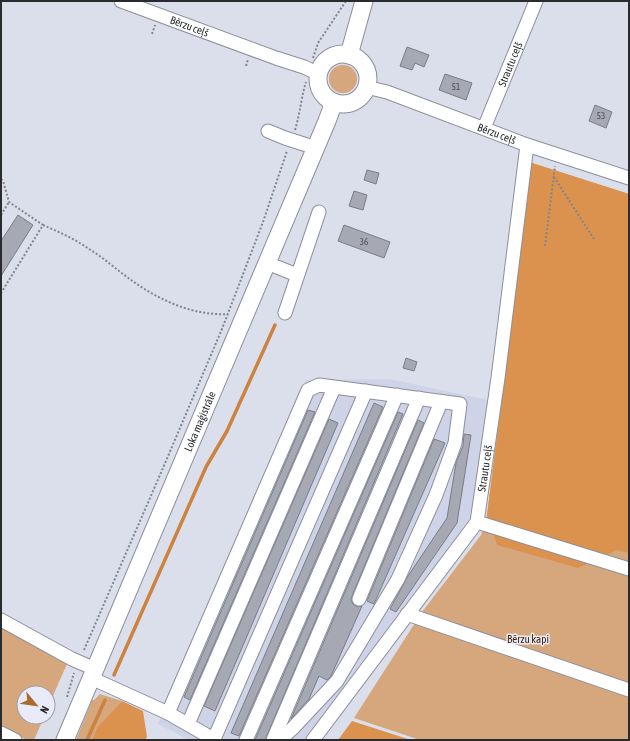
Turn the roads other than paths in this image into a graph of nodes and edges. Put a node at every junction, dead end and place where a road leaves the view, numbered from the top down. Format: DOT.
graph roads {
  1 [pos="121,1"];
  2 [pos="364,1"];
  3 [pos="536,1"];
  4 [pos="349,55"];
  5 [pos="311,70"];
  6 [pos="366,87"];
  7 [pos="334,102"];
  8 [pos="484,128"];
  9 [pos="268,131"];
  10 [pos="527,145"];
  11 [pos="316,148"];
  12 [pos="629,178"];
  13 [pos="319,212"];
  14 [pos="267,263"];
  15 [pos="298,275"];
  16 [pos="285,313"];
  17 [pos="334,388"];
  18 [pos="366,391"];
  19 [pos="397,395"];
  20 [pos="418,398"];
  21 [pos="441,402"];
  22 [pos="477,522"];
  23 [pos="629,570"];
  24 [pos="358,599"];
  25 [pos="407,614"];
  26 [pos="1,620"];
  27 [pos="93,674"];
  28 [pos="629,690"];
  29 [pos="168,713"];
  30 [pos="188,724"];
  31 [pos="1,732"];
  32 [pos="15,740"];
  33 [pos="64,740"];
  34 [pos="215,740"];
  35 [pos="246,740"];
  36 [pos="273,740"];
  37 [pos="280,740"];
  38 [pos="313,740"];
  1 -- 5 [label="street, Bērzu ceļš"];
  2 -- 4 [label="main road"];
  3 -- 8 [label="street, Strautu ceļš"];
  4 -- 5 [label="main road"];
  4 -- 6 [label="main road"];
  5 -- 7 [label="main road"];
  6 -- 7 [label="main road"];
  6 -- 8 [label="street, Bērzu ceļš"];
  7 -- 11 [label="main road, Loka maģistrāle"];
  8 -- 10 [label="street, Bērzu ceļš"];
  9 -- 11 [label="street"];
  10 -- 12 [label="street, Bērzu ceļš"];
  10 -- 22 [label="street, Strautu ceļš"];
  11 -- 14 [label="main road, Loka maģistrāle"];
  13 -- 15 [label="street"];
  14 -- 15 [label="street"];
  14 -- 27 [label="main road, Loka maģistrāle"];
  15 -- 16 [label="street"];
  17 -- 18 [label="street"];
  17 -- 29 [label="street"];
  17 -- 30 [label="street"];
  18 -- 19 [label="street"];
  18 -- 34 [label="street"];
  19 -- 20 [label="street"];
  19 -- 35 [label="street"];
  20 -- 21 [label="street"];
  20 -- 36 [label="street"];
  21 -- 24 [label="street"];
  21 -- 37 [label="street"];
  22 -- 23 [label="street"];
  22 -- 25 [label="street, Strautu ceļš"];
  25 -- 28 [label="street"];
  25 -- 38 [label="street, Strautu ceļš"];
  26 -- 27 [label="street"];
  27 -- 29 [label="street"];
  27 -- 33 [label="main road, Loka maģistrāle"];
  29 -- 30 [label="street"];
  30 -- 34 [label="street"];
  31 -- 32 [label="street"];
}
